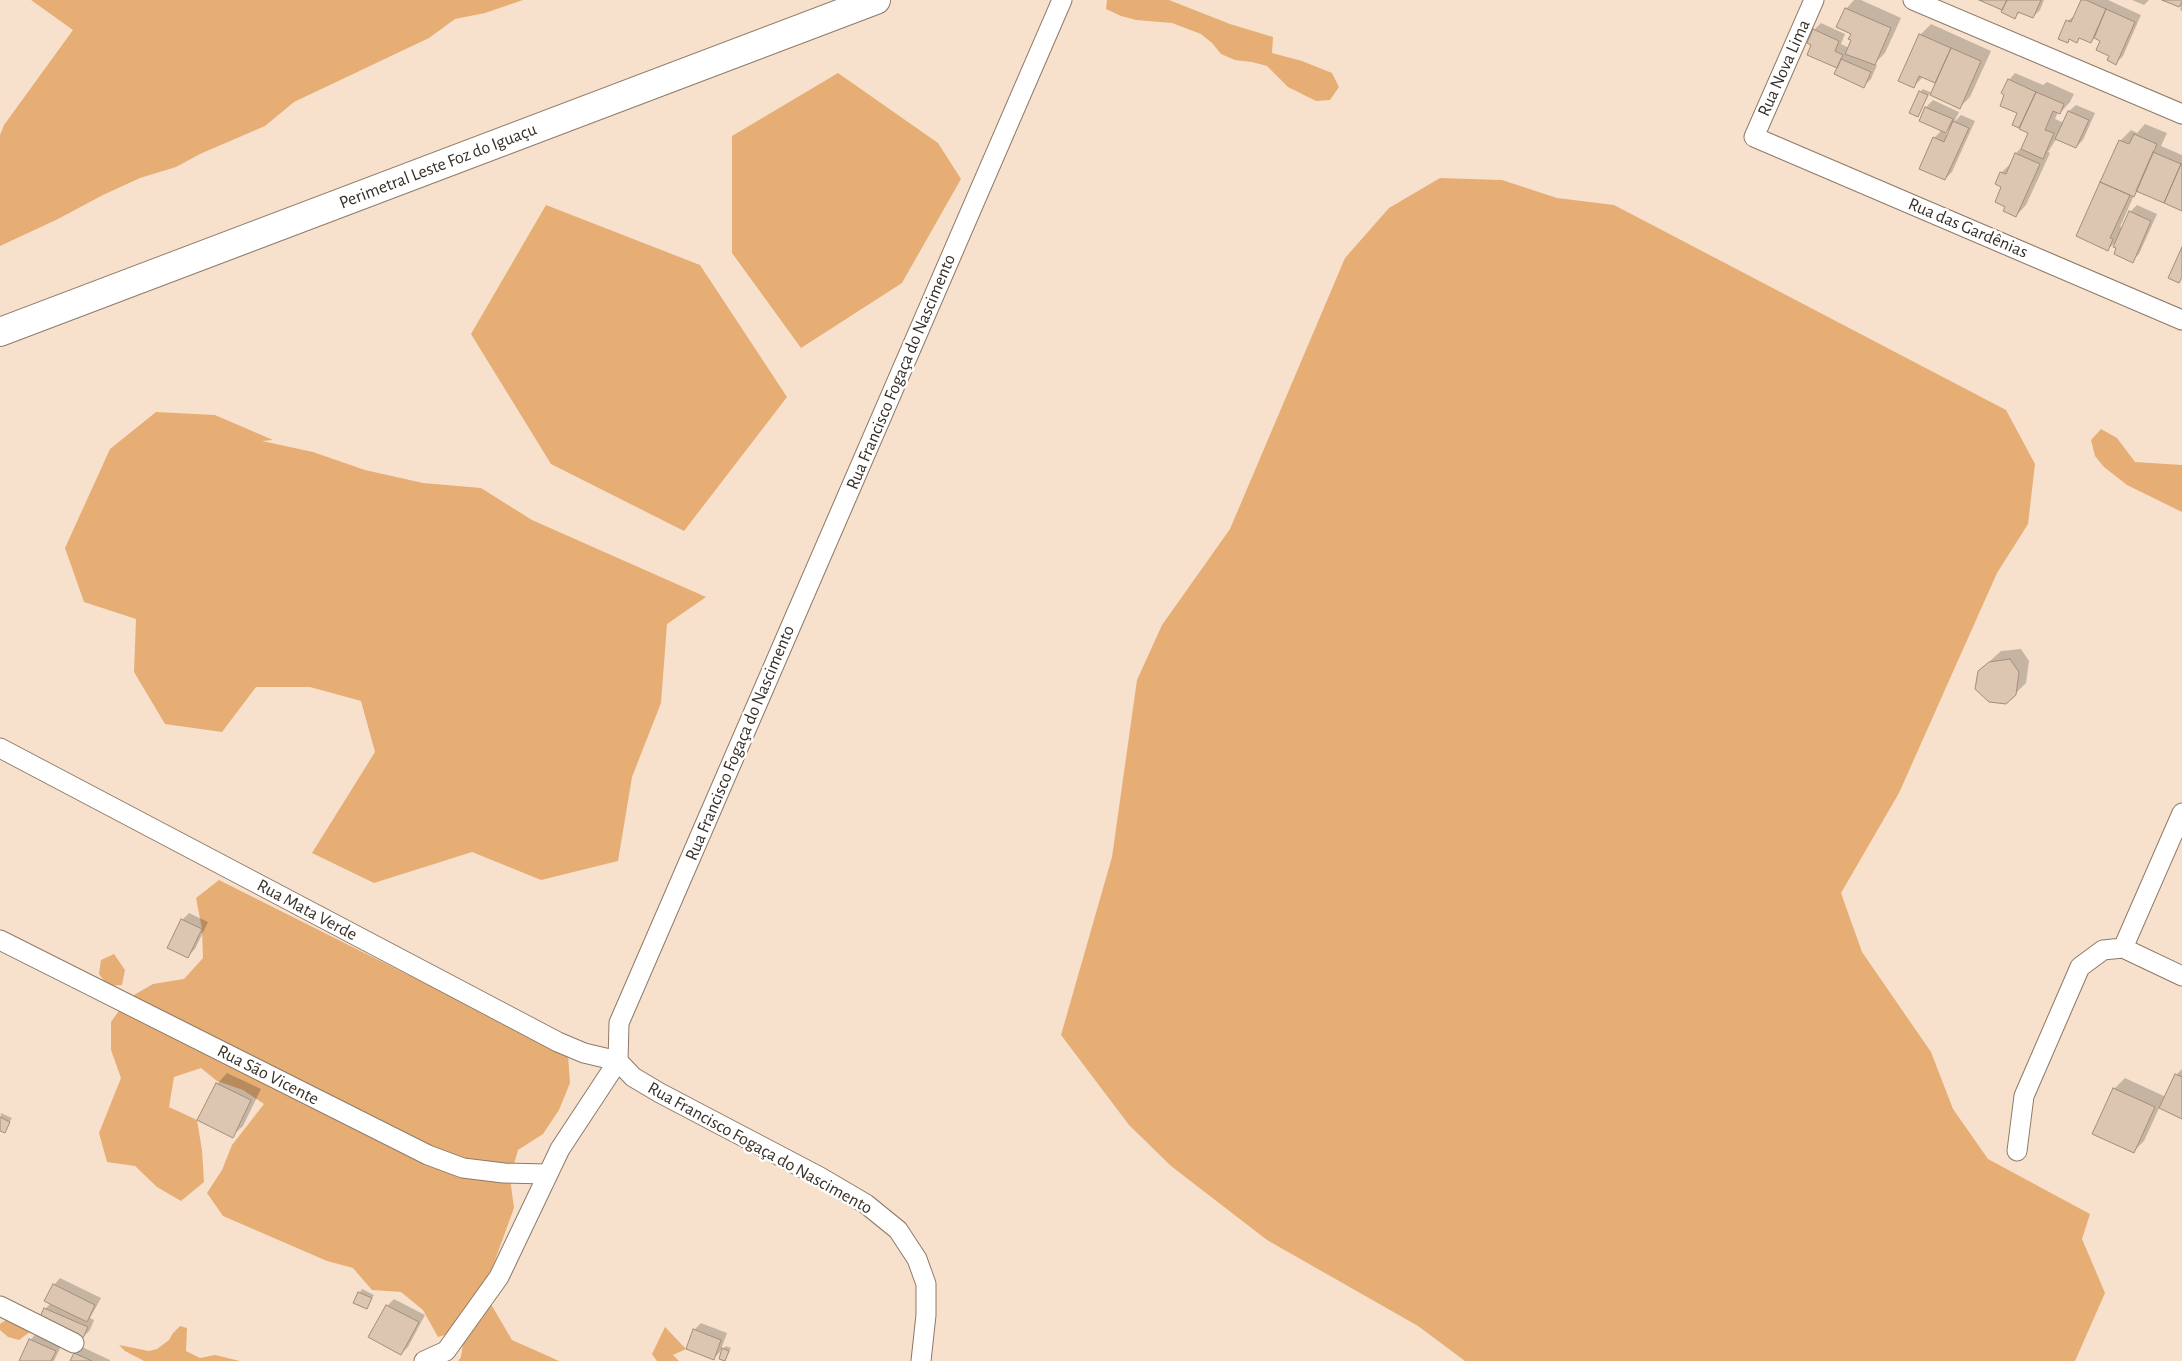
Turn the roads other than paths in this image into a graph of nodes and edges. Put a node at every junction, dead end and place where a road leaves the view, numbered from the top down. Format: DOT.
graph roads {
  1 [pos="876,0"];
  2 [pos="1062,0"];
  3 [pos="1814,0"];
  4 [pos="1913,0"];
  5 [pos="2182,114"];
  6 [pos="1754,137"];
  7 [pos="2182,320"];
  8 [pos="0,332"];
  9 [pos="0,748"];
  10 [pos="2182,813"];
  11 [pos="0,940"];
  12 [pos="2123,948"];
  13 [pos="2182,976"];
  14 [pos="618,1061"];
  15 [pos="2017,1151"];
  16 [pos="547,1174"];
  17 [pos="0,1306"];
  18 [pos="74,1343"];
  19 [pos="424,1361"];
  20 [pos="920,1361"];
  1 -- 8 [label="highway, Perimetral Leste Foz do Iguaçu"];
  2 -- 14 [label="street, Rua Francisco Fogaça do Nascimento"];
  3 -- 6 [label="street, Rua Nova Lima"];
  4 -- 5 [label="street"];
  6 -- 7 [label="street, Rua das Gardênias"];
  9 -- 14 [label="street, Rua Mata Verde"];
  10 -- 12 [label="street"];
  11 -- 16 [label="street, Rua São Vicente"];
  12 -- 13 [label="street"];
  12 -- 15 [label="street"];
  14 -- 16 [label="street"];
  14 -- 20 [label="street, Rua Francisco Fogaça do Nascimento"];
  16 -- 19 [label="street"];
  17 -- 18 [label="street"];
}
